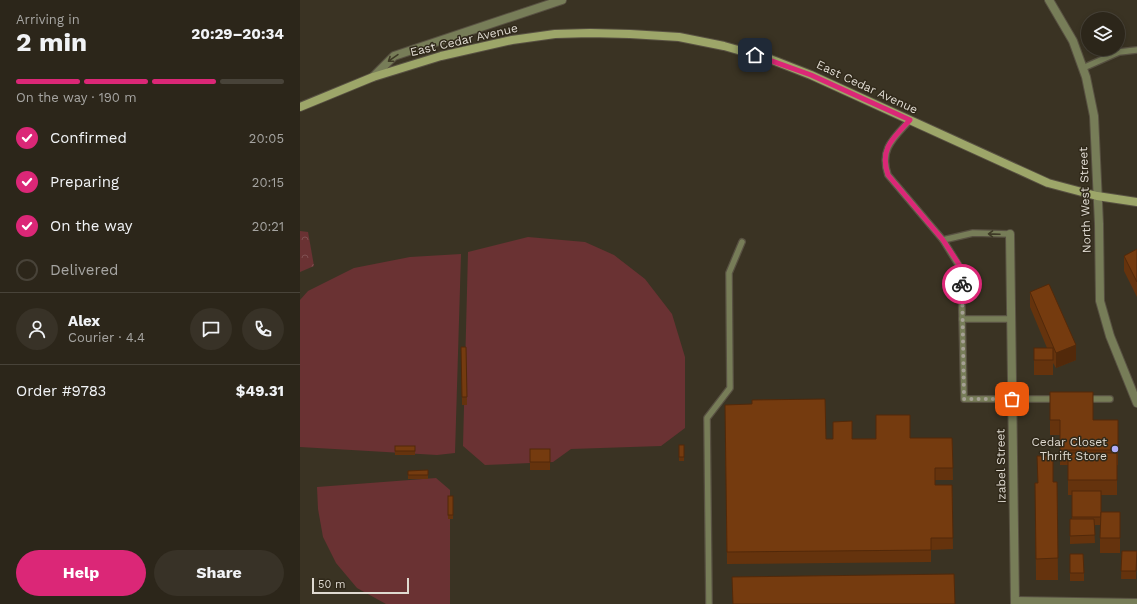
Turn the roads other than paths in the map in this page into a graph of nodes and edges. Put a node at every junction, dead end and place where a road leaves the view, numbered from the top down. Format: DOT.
graph roads {
  1 [pos="562,0"];
  2 [pos="1049,0"];
  3 [pos="1137,50"];
  4 [pos="1083,68"];
  5 [pos="373,77"];
  6 [pos="300,107"];
  7 [pos="910,120"];
  8 [pos="1097,196"];
  9 [pos="1137,202"];
  10 [pos="1010,234"];
  11 [pos="943,240"];
  12 [pos="742,242"];
  13 [pos="962,319"];
  14 [pos="1011,319"];
  15 [pos="1012,399"];
  16 [pos="1065,399"];
  17 [pos="1080,399"];
  18 [pos="1110,399"];
  19 [pos="1137,403"];
  20 [pos="1015,603"];
  21 [pos="1137,603"];
  22 [pos="709,604"];
  1 -- 5 [label="street, one-way"];
  2 -- 4 [label="street, North West Street"];
  3 -- 4 [label="lane"];
  4 -- 8 [label="street, North West Street"];
  5 -- 6 [label="main road, East Cedar Avenue"];
  5 -- 7 [label="main road, East Cedar Avenue"];
  7 -- 8 [label="main road, East Cedar Avenue"];
  7 -- 11 [label="lane"];
  8 -- 9 [label="main road, East Cedar Avenue"];
  8 -- 19 [label="street, North West Street"];
  10 -- 11 [label="lane, one-way"];
  10 -- 14 [label="street, Izabel Street"];
  11 -- 13 [label="lane"];
  12 -- 22 [label="lane"];
  13 -- 14 [label="lane"];
  13 -- 15 [label="lane"];
  14 -- 15 [label="street, Izabel Street"];
  15 -- 16 [label="lane"];
  15 -- 20 [label="street, Izabel Street"];
  17 -- 18 [label="lane"];
  20 -- 21 [label="street"];
}
